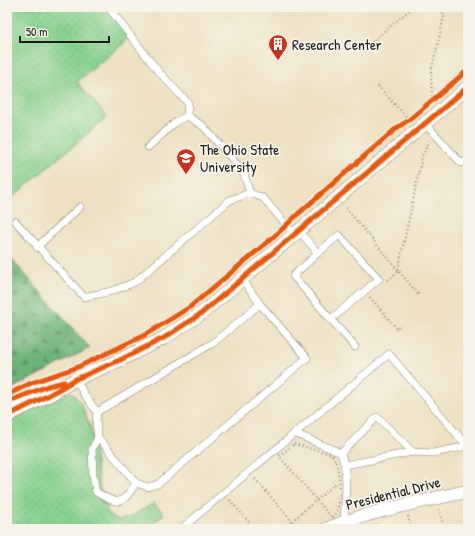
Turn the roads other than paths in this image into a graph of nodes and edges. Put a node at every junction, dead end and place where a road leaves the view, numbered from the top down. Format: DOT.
graph roads {
  1 [pos="108,7"];
  2 [pos="468,87"];
  3 [pos="187,116"];
  4 [pos="425,124"];
  5 [pos="148,147"];
  6 [pos="468,162"];
  7 [pos="250,193"];
  8 [pos="80,206"];
  9 [pos="15,221"];
  10 [pos="297,233"];
  11 [pos="37,247"];
  12 [pos="318,253"];
  13 [pos="243,280"];
  14 [pos="260,304"];
  15 [pos="331,319"];
  16 [pos="355,347"];
  17 [pos="76,379"];
  18 [pos="7,402"];
  19 [pos="97,412"];
  20 [pos="7,416"];
  21 [pos="294,433"];
  22 [pos="98,437"];
  23 [pos="468,446"];
  24 [pos="413,452"];
  25 [pos="341,453"];
  26 [pos="345,465"];
  27 [pos="136,483"];
  28 [pos="468,491"];
  29 [pos="344,522"];
  30 [pos="181,529"];
  31 [pos="327,529"];
  1 -- 3 [label="lane"];
  2 -- 4 [label="street"];
  3 -- 5 [label="lane"];
  3 -- 7 [label="lane"];
  4 -- 6 [label="lane"];
  4 -- 10 [label="street"];
  7 -- 10 [label="lane"];
  7 -- 11 [label="lane"];
  8 -- 11 [label="lane"];
  9 -- 11 [label="lane"];
  10 -- 12 [label="lane"];
  10 -- 13 [label="street"];
  12 -- 15 [label="lane"];
  12 -- 15 [label="lane"];
  13 -- 14 [label="lane"];
  13 -- 17 [label="street"];
  14 -- 19 [label="lane"];
  14 -- 27 [label="lane"];
  15 -- 16 [label="lane"];
  17 -- 18 [label="street"];
  17 -- 19 [label="lane"];
  17 -- 20 [label="street"];
  19 -- 22 [label="lane"];
  21 -- 23 [label="lane"];
  21 -- 25 [label="lane"];
  21 -- 30 [label="lane"];
  22 -- 27 [label="lane"];
  22 -- 27 [label="lane"];
  23 -- 24 [label="lane"];
  24 -- 25 [label="lane"];
  24 -- 26 [label="lane"];
  25 -- 26 [label="lane"];
  26 -- 29 [label="lane"];
  28 -- 29 [label="street, Presidential Drive"];
  29 -- 31 [label="street, Presidential Drive"];
}
